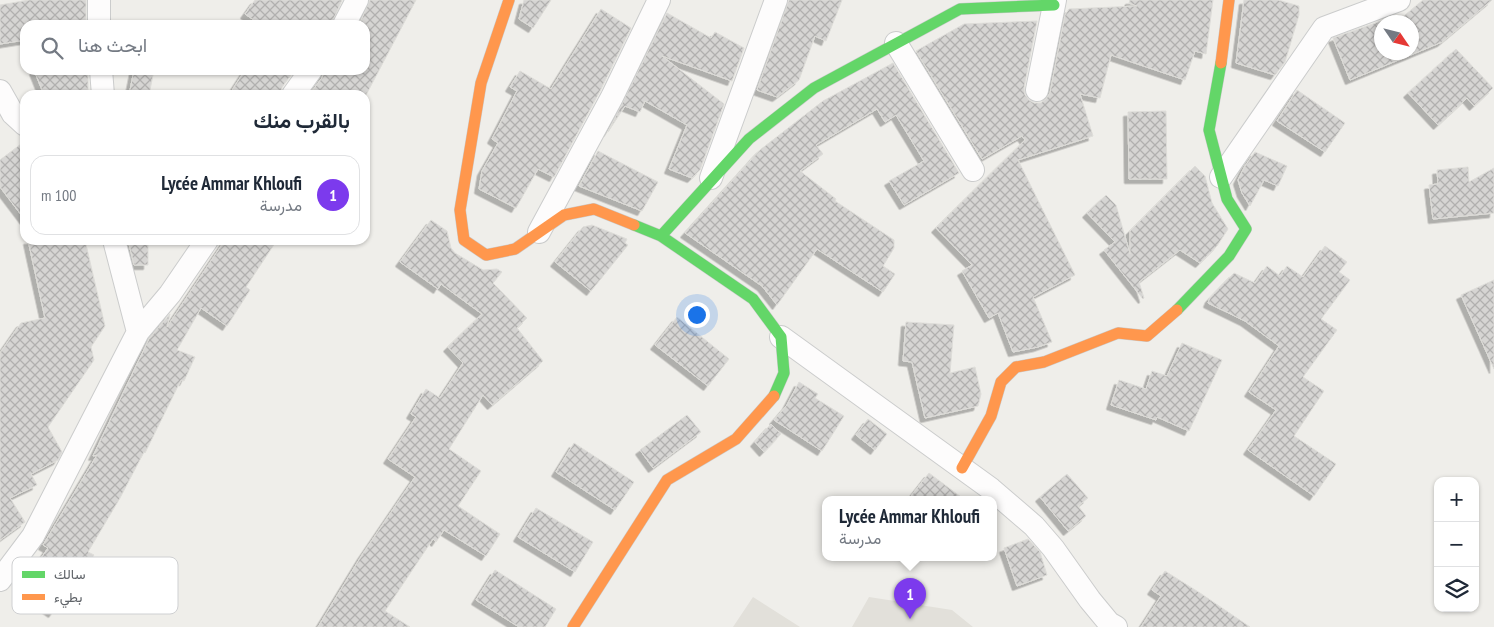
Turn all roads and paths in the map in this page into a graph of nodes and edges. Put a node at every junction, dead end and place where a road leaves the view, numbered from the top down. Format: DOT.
graph roads {
  1 [pos="99,0"];
  2 [pos="357,0"];
  3 [pos="509,0"];
  4 [pos="658,0"];
  5 [pos="776,0"];
  6 [pos="1228,0"];
  7 [pos="1399,0"];
  8 [pos="1055,2"];
  9 [pos="960,5"];
  10 [pos="99,20"];
  11 [pos="347,20"];
  12 [pos="896,42"];
  13 [pos="101,75"];
  14 [pos="308,75"];
  15 [pos="103,90"];
  16 [pos="297,90"];
  17 [pos="1038,90"];
  18 [pos="0,91"];
  19 [pos="20,120"];
  20 [pos="972,170"];
  21 [pos="1221,177"];
  22 [pos="709,183"];
  23 [pos="539,232"];
  24 [pos="661,236"];
  25 [pos="115,245"];
  26 [pos="204,245"];
  27 [pos="138,332"];
  28 [pos="781,337"];
  29 [pos="962,468"];
  30 [pos="17,557"];
  31 [pos="12,564"];
  32 [pos="0,580"];
  33 [pos="573,627"];
  34 [pos="1116,627"];
  1 -- 10 [label="street"];
  2 -- 11 [label="street"];
  3 -- 23 [label="street"];
  4 -- 23 [label="street"];
  5 -- 22 [label="street"];
  6 -- 21 [label="street"];
  7 -- 21 [label="street"];
  8 -- 9 [label="street"];
  8 -- 17 [label="street"];
  9 -- 12 [label="street"];
  12 -- 20 [label="street"];
  12 -- 22 [label="street"];
  13 -- 15 [label="street"];
  14 -- 16 [label="street"];
  18 -- 19 [label="street"];
  21 -- 29 [label="street"];
  22 -- 24 [label="street"];
  23 -- 24 [label="street"];
  24 -- 28 [label="street"];
  25 -- 27 [label="street"];
  26 -- 27 [label="street"];
  27 -- 30 [label="street"];
  28 -- 29 [label="street"];
  28 -- 33 [label="street"];
  29 -- 34 [label="street"];
  31 -- 32 [label="street"];
}
